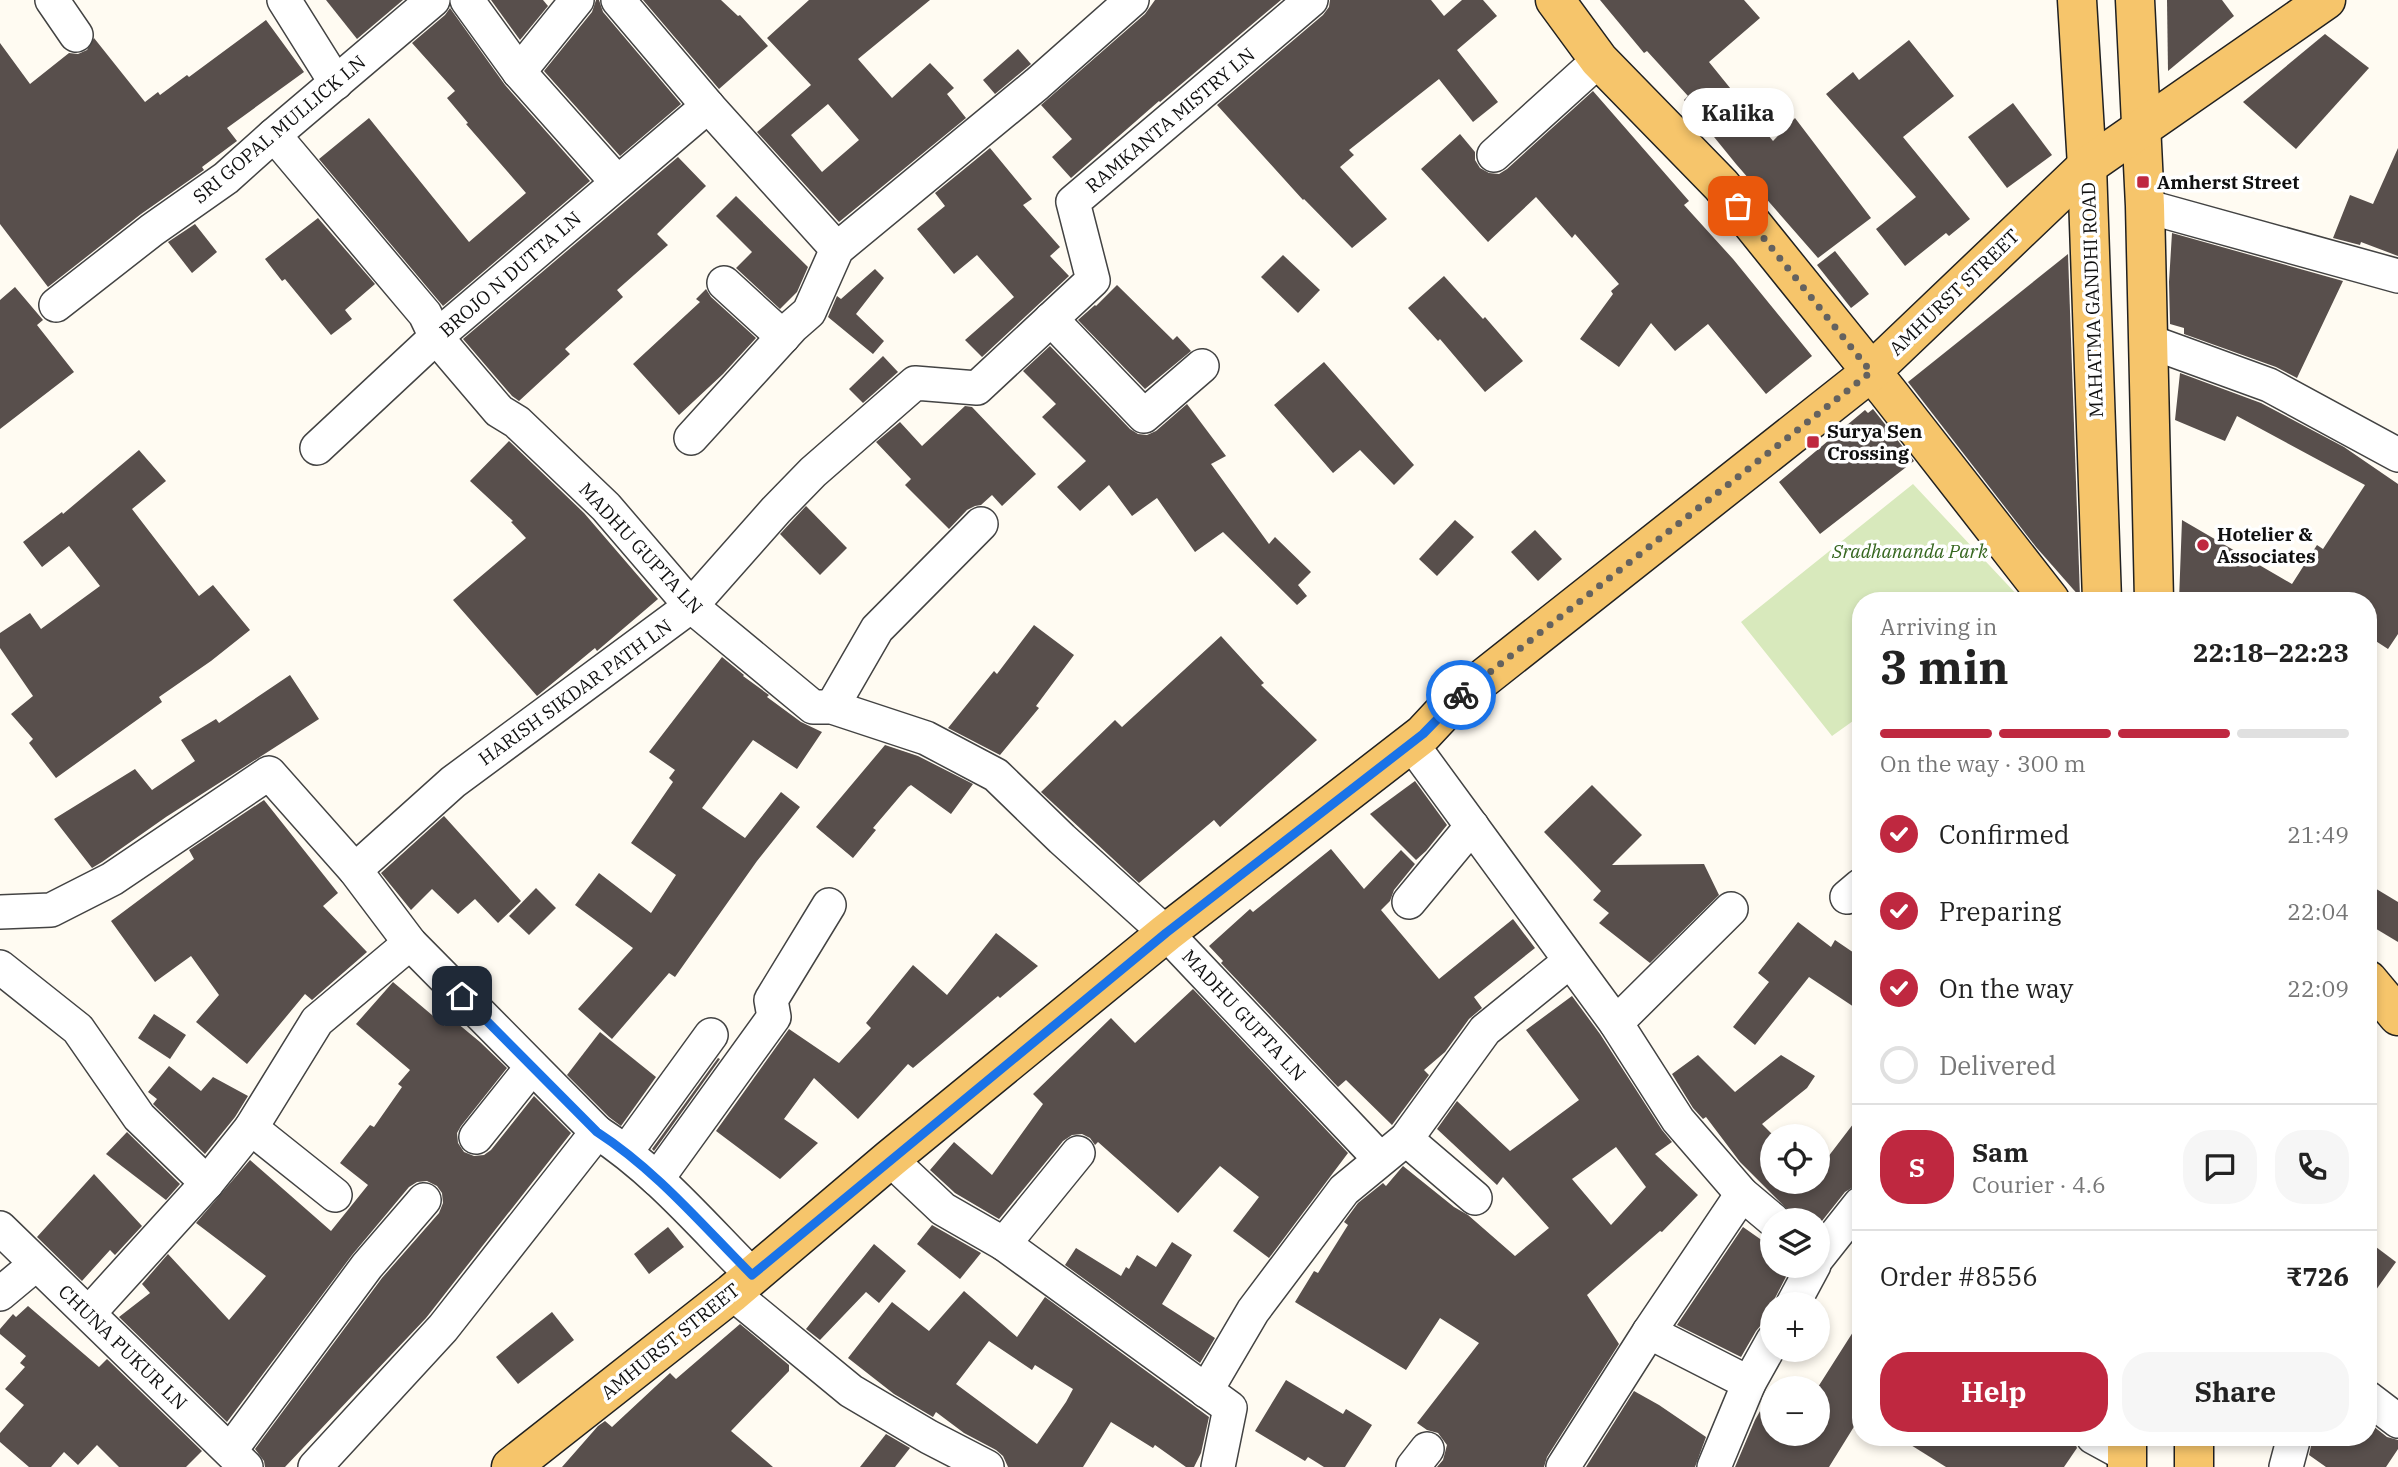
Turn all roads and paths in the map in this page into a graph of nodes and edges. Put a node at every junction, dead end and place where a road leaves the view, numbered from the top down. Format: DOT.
graph roads {
  1 [pos="52,0"];
  2 [pos="284,0"];
  3 [pos="433,0"];
  4 [pos="467,0"];
  5 [pos="576,0"];
  6 [pos="618,0"];
  7 [pos="1132,0"];
  8 [pos="1311,0"];
  9 [pos="1555,0"];
  10 [pos="2077,0"];
  11 [pos="2136,0"];
  12 [pos="2326,0"];
  13 [pos="76,35"];
  14 [pos="1599,60"];
  15 [pos="519,72"];
  16 [pos="336,83"];
  17 [pos="708,106"];
  18 [pos="2140,129"];
  19 [pos="274,135"];
  20 [pos="1493,155"];
  21 [pos="2087,166"];
  22 [pos="617,182"];
  23 [pos="2145,206"];
  24 [pos="837,250"];
  25 [pos="2398,276"];
  26 [pos="724,283"];
  27 [pos="56,305"];
  28 [pos="1051,318"];
  29 [pos="436,337"];
  30 [pos="783,337"];
  31 [pos="2148,341"];
  32 [pos="1202,366"];
  33 [pos="1871,372"];
  34 [pos="691,438"];
  35 [pos="317,448"];
  36 [pos="2398,455"];
  37 [pos="813,472"];
  38 [pos="981,524"];
  39 [pos="2044,592"];
  40 [pos="2102,592"];
  41 [pos="2154,592"];
  42 [pos="691,606"];
  43 [pos="832,707"];
  44 [pos="1411,743"];
  45 [pos="1472,826"];
  46 [pos="355,870"];
  47 [pos="1409,902"];
  48 [pos="829,905"];
  49 [pos="1731,909"];
  50 [pos="0,912"];
  51 [pos="1166,933"];
  52 [pos="410,943"];
  53 [pos="1570,961"];
  54 [pos="0,967"];
  55 [pos="2377,991"];
  56 [pos="2398,1016"];
  57 [pos="1616,1023"];
  58 [pos="711,1035"];
  59 [pos="532,1067"];
  60 [pos="251,1128"];
  61 [pos="597,1132"];
  62 [pos="476,1138"];
  63 [pos="1406,1139"];
  64 [pos="626,1152"];
  65 [pos="1078,1153"];
  66 [pos="1380,1159"];
  67 [pos="890,1160"];
  68 [pos="657,1179"];
  69 [pos="207,1183"];
  70 [pos="1742,1194"];
  71 [pos="335,1195"];
  72 [pos="1475,1198"];
  73 [pos="424,1199"];
  74 [pos="1760,1209"];
  75 [pos="1852,1214"];
  76 [pos="0,1228"];
  77 [pos="1830,1242"];
  78 [pos="1004,1244"];
  79 [pos="36,1264"];
  80 [pos="742,1284"];
  81 [pos="0,1294"];
  82 [pos="89,1313"];
  83 [pos="1649,1332"];
  84 [pos="1761,1362"];
  85 [pos="1749,1383"];
  86 [pos="1206,1391"];
  87 [pos="2377,1405"];
  88 [pos="2398,1421"];
  89 [pos="2194,1446"];
  90 [pos="2292,1446"];
  91 [pos="238,1459"];
  92 [pos="531,1462"];
  93 [pos="315,1467"];
  94 [pos="987,1467"];
  95 [pos="1218,1467"];
  96 [pos="1563,1467"];
  97 [pos="1714,1467"];
  98 [pos="2194,1467"];
  99 [pos="2286,1467"];
  1 -- 13 [label="street"];
  2 -- 16 [label="street"];
  3 -- 16 [label="street, SRI GOPAL MULLICK LN"];
  4 -- 15 [label="street"];
  5 -- 15 [label="street"];
  6 -- 17 [label="street"];
  7 -- 24 [label="street"];
  8 -- 28 [label="street, RAMKANTA MISTRY LN"];
  9 -- 14 [label="main road"];
  10 -- 21 [label="main road, MAHATMA GANDHI ROAD"];
  11 -- 18 [label="main road"];
  12 -- 18 [label="main road, AMHURST STREET"];
  14 -- 20 [label="street"];
  14 -- 33 [label="main road"];
  15 -- 22 [label="street"];
  16 -- 19 [label="street, SRI GOPAL MULLICK LN"];
  17 -- 22 [label="street, BROJO N DUTTA LN"];
  17 -- 24 [label="street"];
  18 -- 21 [label="main road, AMHURST STREET"];
  18 -- 23 [label="main road"];
  19 -- 27 [label="street, SRI GOPAL MULLICK LN"];
  19 -- 29 [label="street, MADHU GUPTA LN"];
  21 -- 33 [label="main road, AMHURST STREET"];
  21 -- 40 [label="main road, MAHATMA GANDHI ROAD"];
  22 -- 29 [label="street, BROJO N DUTTA LN"];
  23 -- 25 [label="street"];
  23 -- 31 [label="main road"];
  24 -- 30 [label="street"];
  26 -- 30 [label="street"];
  28 -- 32 [label="street"];
  28 -- 37 [label="street, RAMKANTA MISTRY LN"];
  29 -- 35 [label="street, BROJO N DUTTA LN"];
  29 -- 42 [label="street, MADHU GUPTA LN"];
  30 -- 34 [label="street"];
  31 -- 36 [label="street"];
  31 -- 41 [label="main road"];
  33 -- 39 [label="main road"];
  33 -- 44 [label="main road, AMHURST STREET"];
  37 -- 42 [label="street, HARISH SIKDAR PATH LN"];
  38 -- 43 [label="street"];
  42 -- 43 [label="street, MADHU GUPTA LN"];
  42 -- 46 [label="street, HARISH SIKDAR PATH LN"];
  43 -- 51 [label="street, MADHU GUPTA LN"];
  44 -- 45 [label="street"];
  44 -- 51 [label="main road, AMHURST STREET"];
  45 -- 47 [label="street"];
  45 -- 53 [label="street"];
  46 -- 50 [label="street"];
  46 -- 52 [label="street"];
  48 -- 68 [label="street"];
  49 -- 57 [label="street"];
  51 -- 66 [label="street, MADHU GUPTA LN"];
  51 -- 67 [label="main road, AMHURST STREET"];
  52 -- 59 [label="street"];
  52 -- 60 [label="street"];
  53 -- 57 [label="street"];
  53 -- 63 [label="street"];
  54 -- 69 [label="street"];
  55 -- 56 [label="main road"];
  57 -- 70 [label="street"];
  58 -- 64 [label="street"];
  59 -- 61 [label="street"];
  59 -- 62 [label="street"];
  60 -- 69 [label="street"];
  60 -- 71 [label="street"];
  61 -- 64 [label="street"];
  61 -- 93 [label="street"];
  63 -- 66 [label="street"];
  63 -- 72 [label="street"];
  64 -- 68 [label="street"];
  65 -- 78 [label="street"];
  66 -- 86 [label="street"];
  67 -- 78 [label="street"];
  67 -- 80 [label="main road, AMHURST STREET"];
  68 -- 80 [label="street"];
  69 -- 82 [label="street"];
  70 -- 74 [label="street"];
  70 -- 83 [label="street"];
  73 -- 91 [label="street"];
  75 -- 77 [label="street"];
  76 -- 79 [label="street, CHUNA PUKUR LN"];
  78 -- 86 [label="street"];
  79 -- 81 [label="street"];
  79 -- 82 [label="street, CHUNA PUKUR LN"];
  80 -- 92 [label="main road, AMHURST STREET"];
  80 -- 94 [label="street"];
  82 -- 91 [label="street, CHUNA PUKUR LN"];
  83 -- 85 [label="street"];
  83 -- 96 [label="street"];
  84 -- 85 [label="street"];
  85 -- 97 [label="street"];
  86 -- 95 [label="street"];
  87 -- 88 [label="street"];
  89 -- 98 [label="main road"];
  90 -- 99 [label="street"];
}
